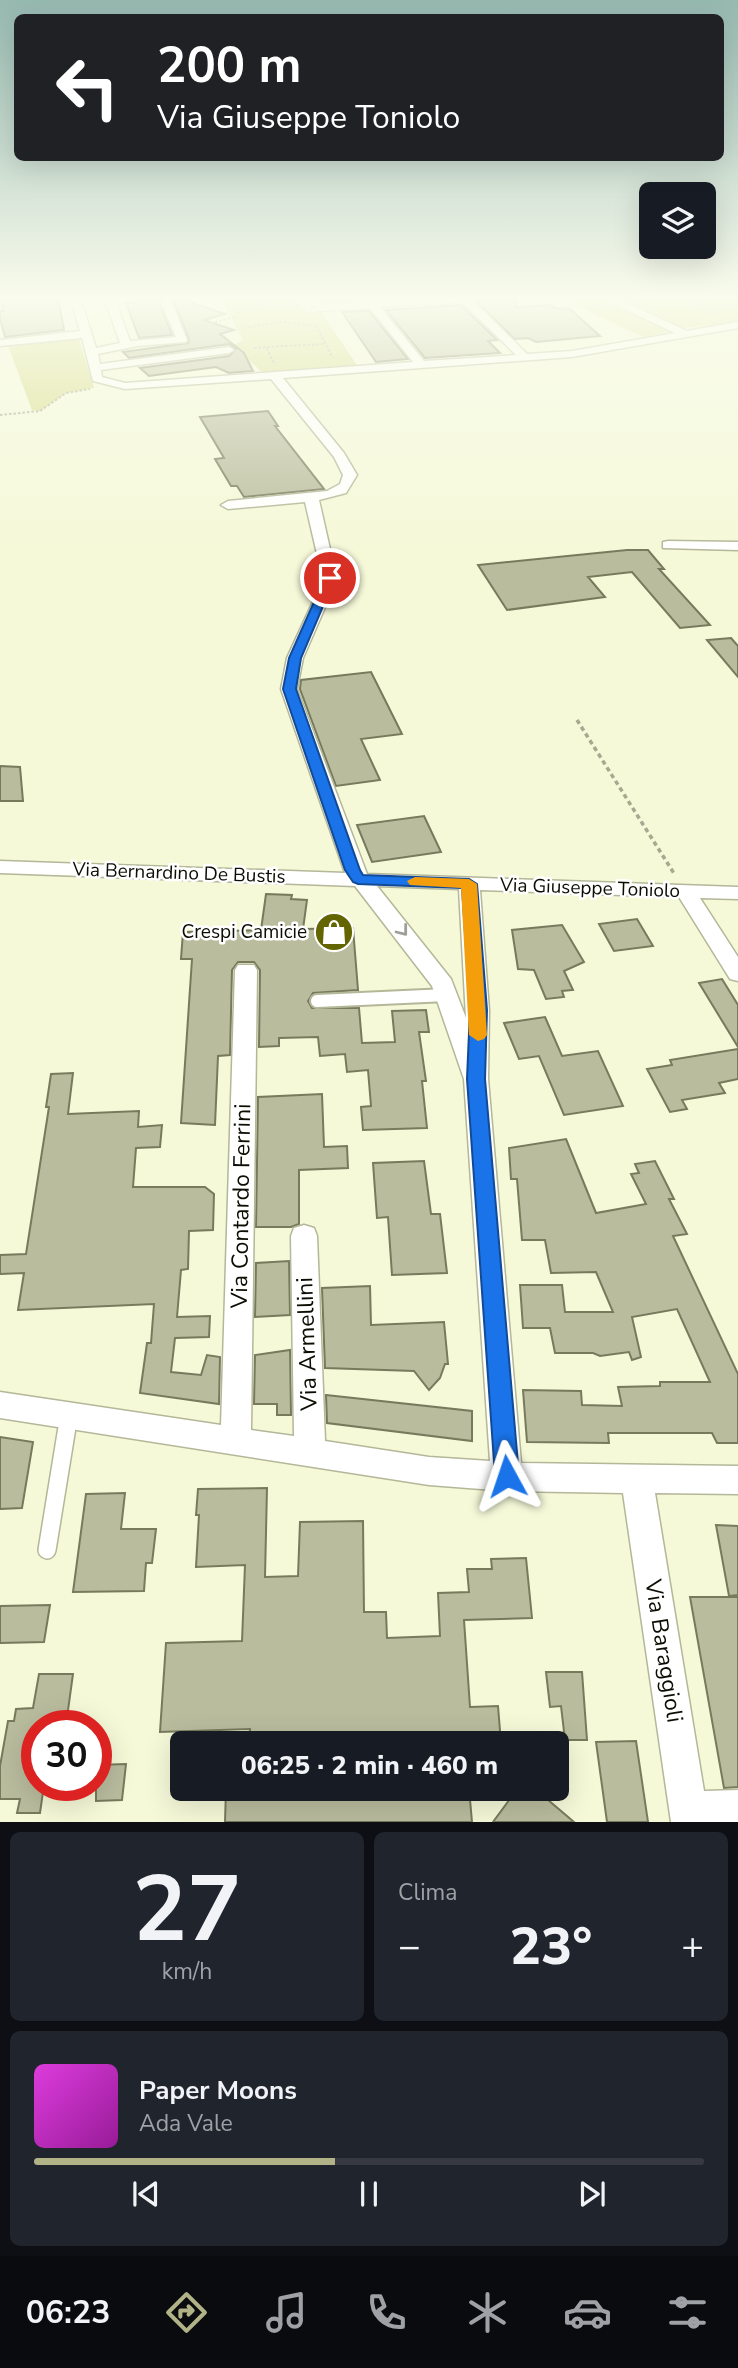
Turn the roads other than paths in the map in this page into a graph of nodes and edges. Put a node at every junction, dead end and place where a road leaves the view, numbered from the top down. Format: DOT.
graph roads {
  1 [pos="103,382"];
  2 [pos="115,382"];
  3 [pos="169,382"];
  4 [pos="280,382"];
  5 [pos="116,385"];
  6 [pos="311,497"];
  7 [pos="228,505"];
  8 [pos="668,545"];
  9 [pos="738,546"];
  10 [pos="0,867"];
  11 [pos="358,879"];
  12 [pos="469,884"];
  13 [pos="685,891"];
  14 [pos="738,893"];
  15 [pos="246,970"];
  16 [pos="738,974"];
  17 [pos="448,995"];
  18 [pos="317,1001"];
  19 [pos="476,1079"];
  20 [pos="304,1236"];
  21 [pos="0,1405"];
  22 [pos="69,1415"];
  23 [pos="236,1441"];
  24 [pos="310,1453"];
  25 [pos="507,1476"];
  26 [pos="637,1480"];
  27 [pos="738,1480"];
  28 [pos="47,1550"];
  29 [pos="738,1809"];
  30 [pos="690,1816"];
  1 -- 5 [label="street"];
  2 -- 5 [label="street"];
  3 -- 5 [label="street"];
  4 -- 6 [label="street"];
  6 -- 7 [label="street"];
  6 -- 11 [label="street"];
  8 -- 9 [label="street"];
  10 -- 11 [label="street, Via Bernardino De Bustis"];
  11 -- 12 [label="street, Via Giuseppe Toniolo"];
  11 -- 17 [label="street, one-way"];
  12 -- 13 [label="street, Via Giuseppe Toniolo"];
  12 -- 19 [label="street"];
  13 -- 14 [label="street, Via Giuseppe Toniolo"];
  13 -- 16 [label="street"];
  15 -- 23 [label="street, Via Contardo Ferrini"];
  17 -- 18 [label="lane"];
  17 -- 19 [label="street"];
  19 -- 25 [label="street"];
  20 -- 24 [label="street, Via Armellini"];
  21 -- 22 [label="street"];
  22 -- 23 [label="street"];
  22 -- 28 [label="lane"];
  23 -- 24 [label="street"];
  24 -- 25 [label="street"];
  25 -- 26 [label="street"];
  26 -- 27 [label="street"];
  26 -- 30 [label="street, Via Baraggioli"];
  29 -- 30 [label="street"];
}
